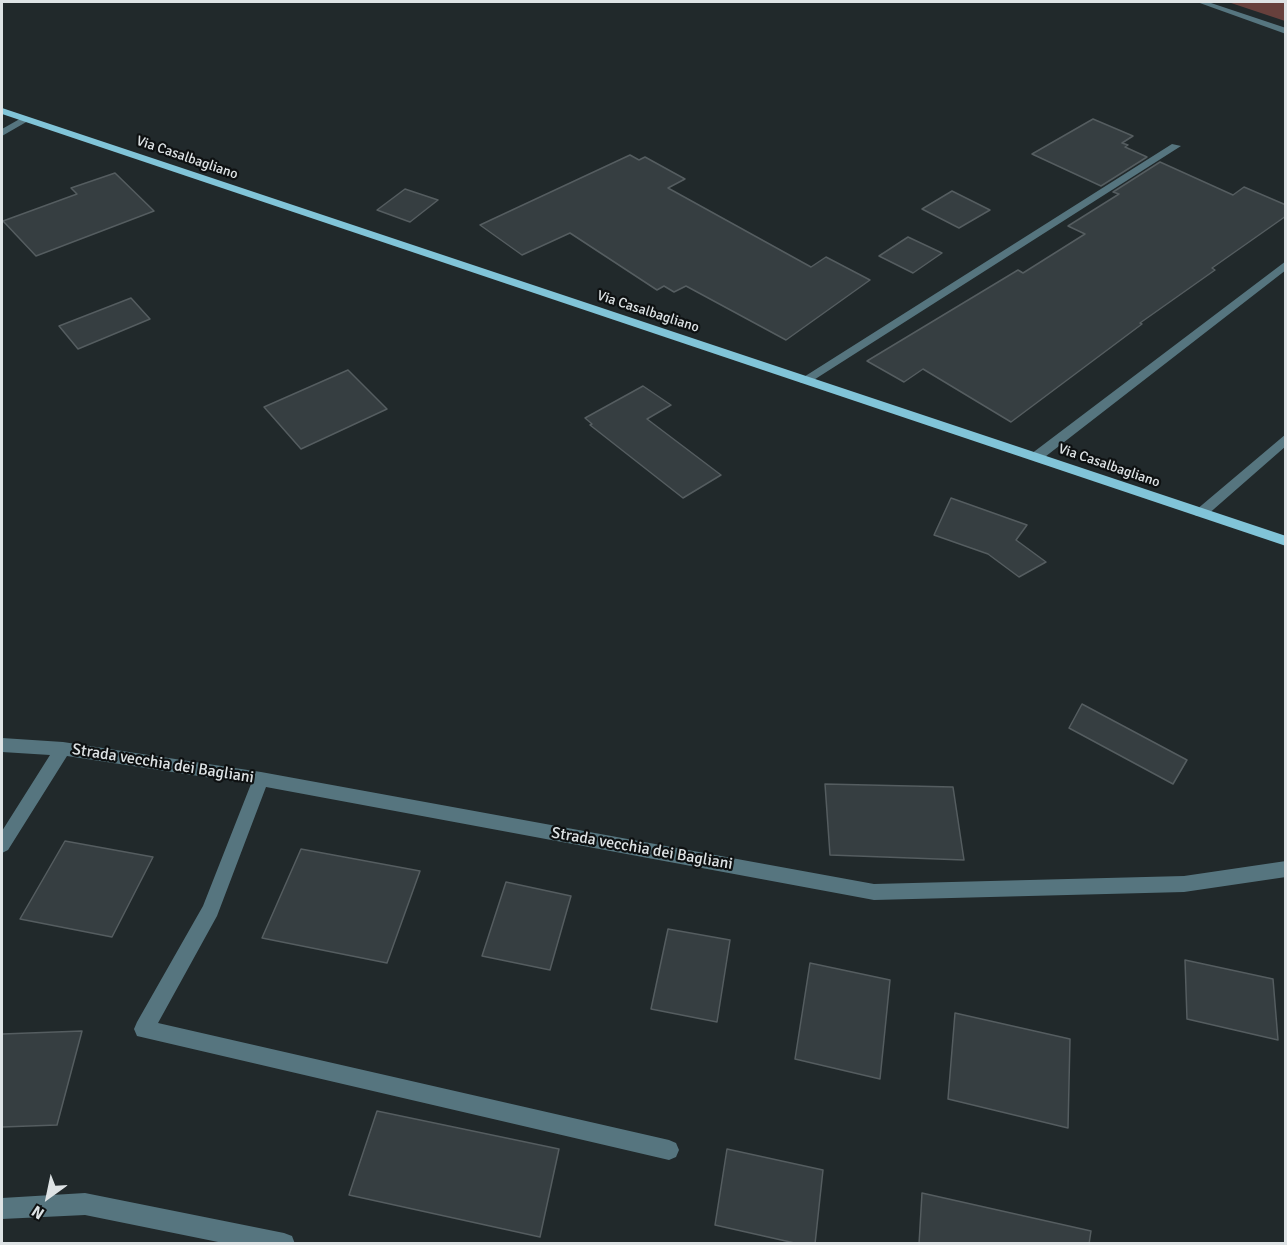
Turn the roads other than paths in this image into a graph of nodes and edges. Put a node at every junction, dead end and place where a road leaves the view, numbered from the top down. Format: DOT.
graph roads {
  1 [pos="1201,2"];
  2 [pos="1286,31"];
  3 [pos="2,111"];
  4 [pos="25,119"];
  5 [pos="2,133"];
  6 [pos="1176,146"];
  7 [pos="1286,264"];
  8 [pos="805,380"];
  9 [pos="1286,438"];
  10 [pos="1036,458"];
  11 [pos="1201,513"];
  12 [pos="1286,541"];
  13 [pos="2,745"];
  14 [pos="63,749"];
  15 [pos="261,780"];
  16 [pos="2,845"];
  17 [pos="1286,869"];
  18 [pos="669,1150"];
  19 [pos="2,1209"];
  20 [pos="284,1244"];
  1 -- 2 [label="street"];
  3 -- 4 [label="main road, Via Casalbagliano"];
  4 -- 5 [label="street"];
  4 -- 8 [label="main road, Via Casalbagliano"];
  6 -- 8 [label="street"];
  7 -- 10 [label="street"];
  8 -- 10 [label="main road, Via Casalbagliano"];
  9 -- 11 [label="street"];
  10 -- 11 [label="main road, Via Casalbagliano"];
  11 -- 12 [label="main road, Via Casalbagliano"];
  13 -- 14 [label="street, Strada vecchia dei Bagliani"];
  14 -- 15 [label="street, Strada vecchia dei Bagliani"];
  14 -- 16 [label="street"];
  15 -- 17 [label="street, Strada vecchia dei Bagliani"];
  15 -- 18 [label="street"];
  19 -- 20 [label="street"];
}
